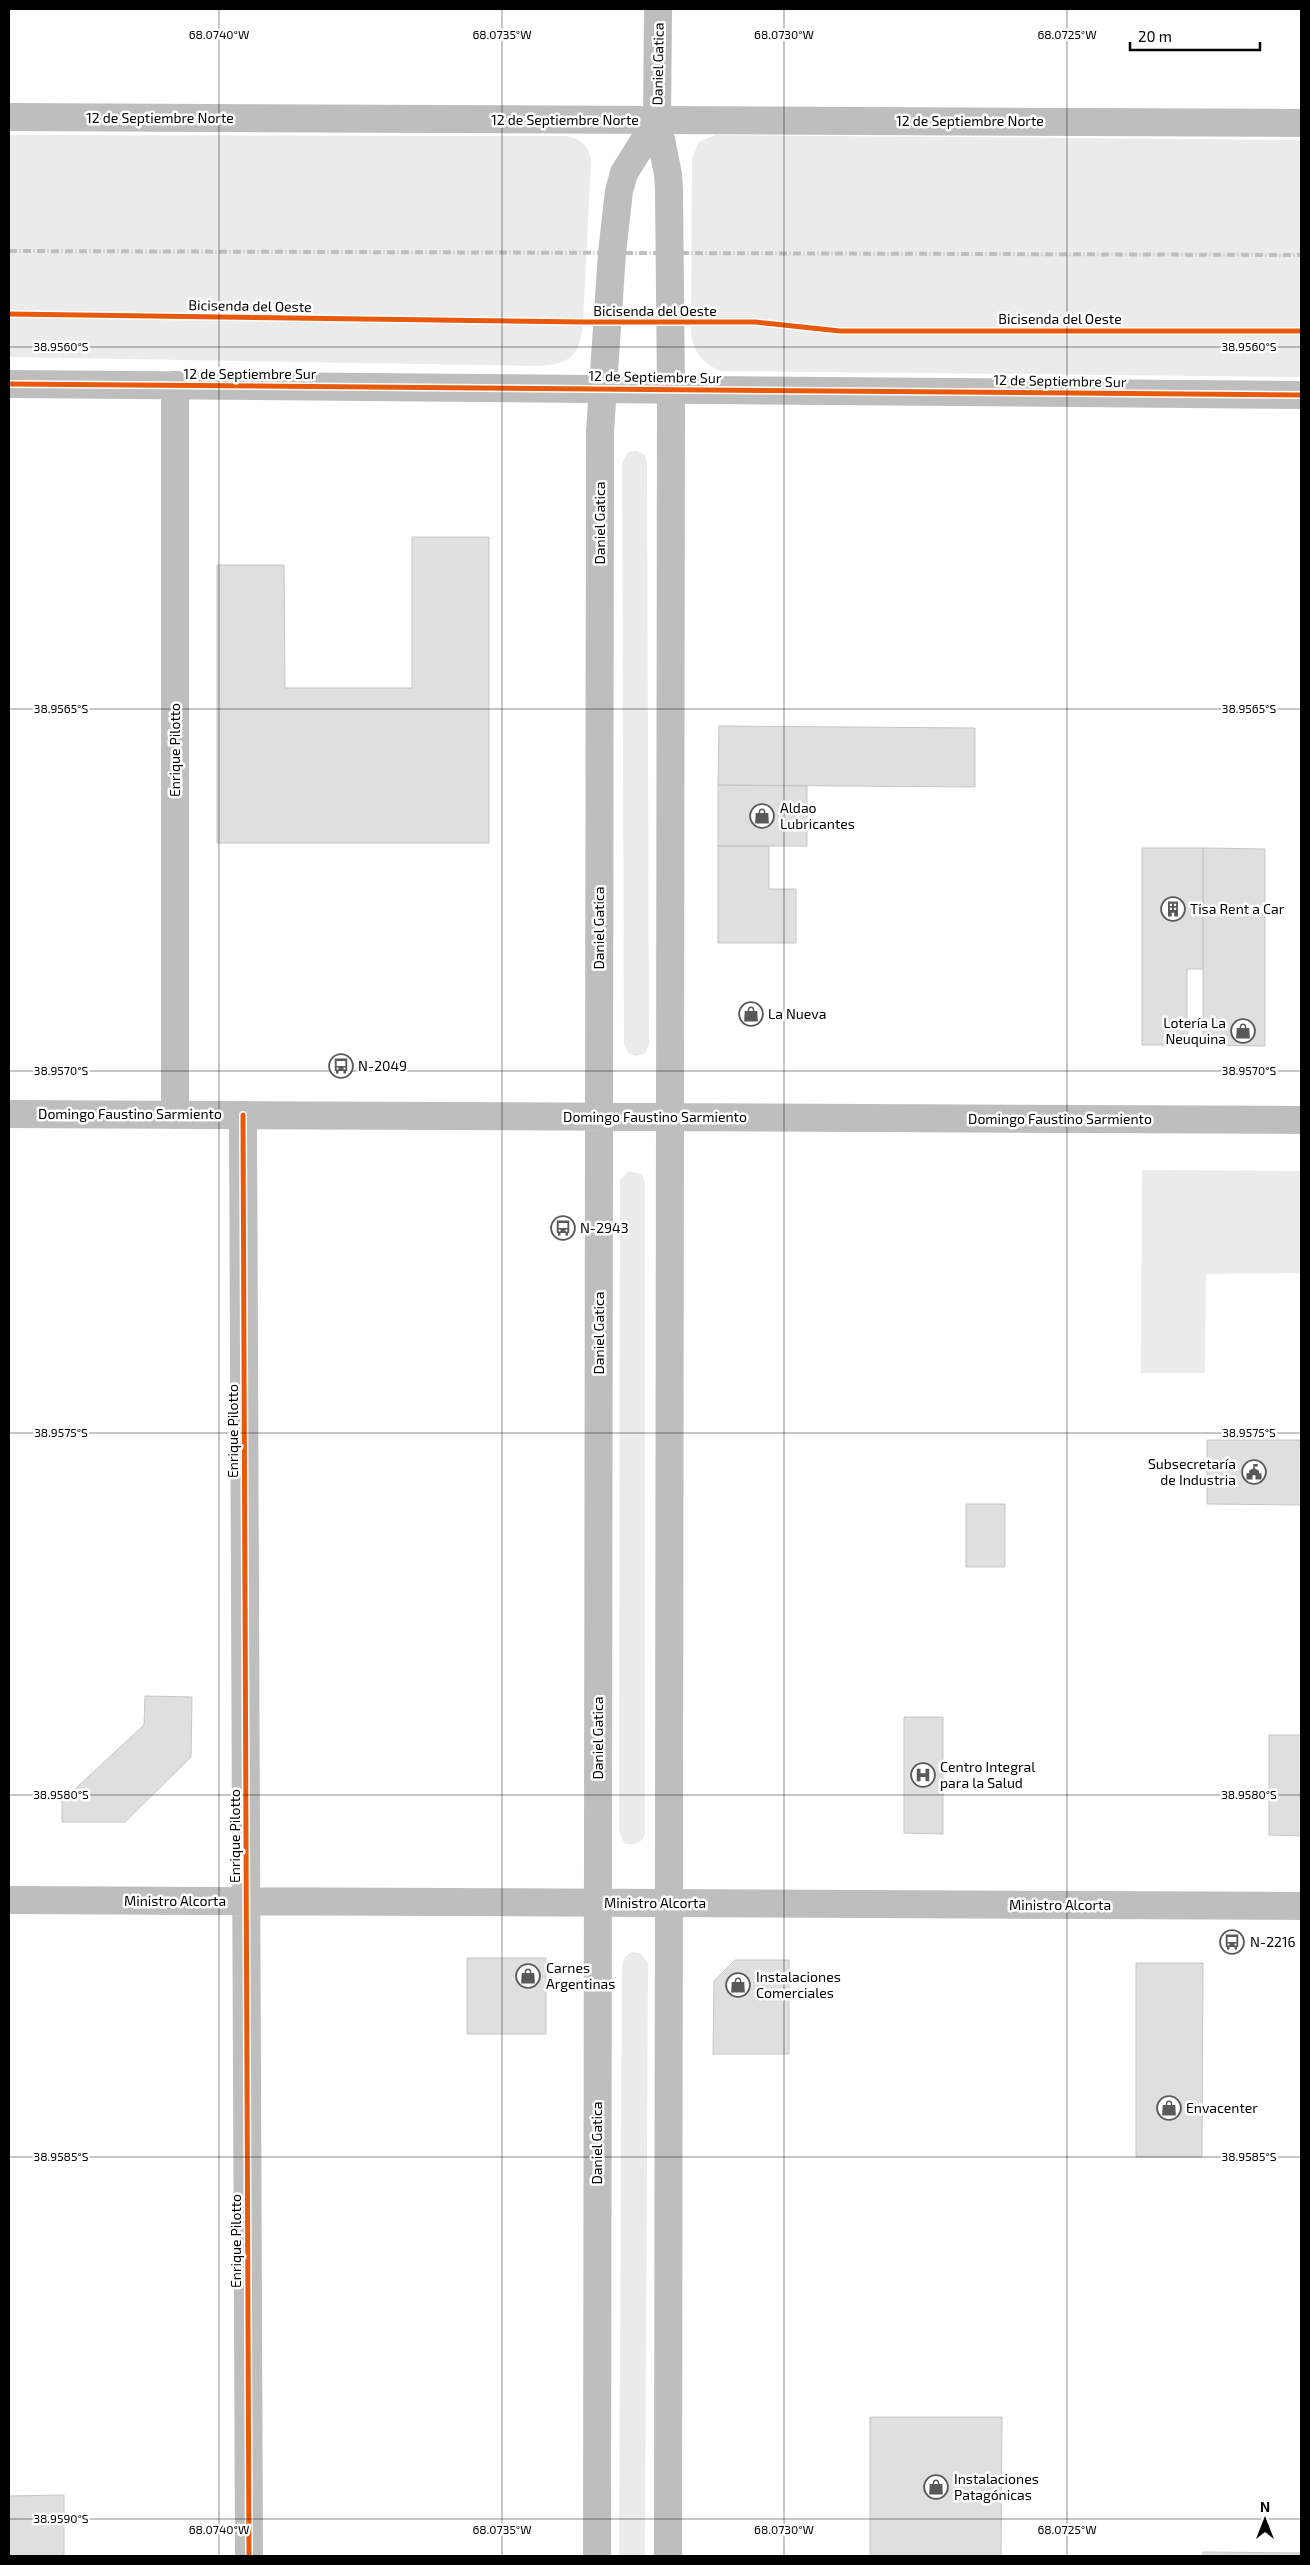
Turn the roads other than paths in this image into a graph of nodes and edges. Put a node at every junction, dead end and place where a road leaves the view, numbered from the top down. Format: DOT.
graph roads {
  1 [pos="658,9"];
  2 [pos="9,117"];
  3 [pos="657,120"];
  4 [pos="1301,123"];
  5 [pos="9,384"];
  6 [pos="175,385"];
  7 [pos="602,388"];
  8 [pos="671,389"];
  9 [pos="1301,395"];
  10 [pos="9,1114"];
  11 [pos="175,1115"];
  12 [pos="243,1115"];
  13 [pos="599,1116"];
  14 [pos="670,1117"];
  15 [pos="1301,1120"];
  16 [pos="9,1900"];
  17 [pos="246,1901"];
  18 [pos="598,1903"];
  19 [pos="669,1903"];
  20 [pos="1301,1906"];
  21 [pos="248,2556"];
  22 [pos="597,2556"];
  23 [pos="668,2556"];
  1 -- 3 [label="main road, Daniel Gatica"];
  2 -- 3 [label="main road, 12 de Septiembre Norte"];
  3 -- 4 [label="main road, 12 de Septiembre Norte"];
  3 -- 7 [label="main road, Daniel Gatica"];
  3 -- 8 [label="main road, Daniel Gatica"];
  5 -- 6 [label="main road, 12 de Septiembre Sur"];
  6 -- 7 [label="main road, 12 de Septiembre Sur"];
  6 -- 11 [label="main road, Enrique Pilotto"];
  7 -- 8 [label="main road, 12 de Septiembre Sur"];
  7 -- 13 [label="main road, Daniel Gatica"];
  8 -- 9 [label="main road, 12 de Septiembre Sur"];
  8 -- 14 [label="main road, Daniel Gatica"];
  10 -- 11 [label="main road, Domingo Faustino Sarmiento"];
  11 -- 12 [label="main road, Domingo Faustino Sarmiento"];
  12 -- 13 [label="main road, Domingo Faustino Sarmiento"];
  12 -- 17 [label="main road, Enrique Pilotto"];
  13 -- 14 [label="main road, Domingo Faustino Sarmiento"];
  13 -- 18 [label="main road, Daniel Gatica"];
  14 -- 15 [label="main road, Domingo Faustino Sarmiento"];
  14 -- 19 [label="main road, Daniel Gatica"];
  16 -- 17 [label="main road, Ministro Alcorta"];
  17 -- 18 [label="main road, Ministro Alcorta"];
  17 -- 21 [label="main road, Enrique Pilotto"];
  18 -- 19 [label="main road, Ministro Alcorta"];
  18 -- 22 [label="main road, Daniel Gatica"];
  19 -- 20 [label="main road, Ministro Alcorta"];
  19 -- 23 [label="main road, Daniel Gatica"];
}
